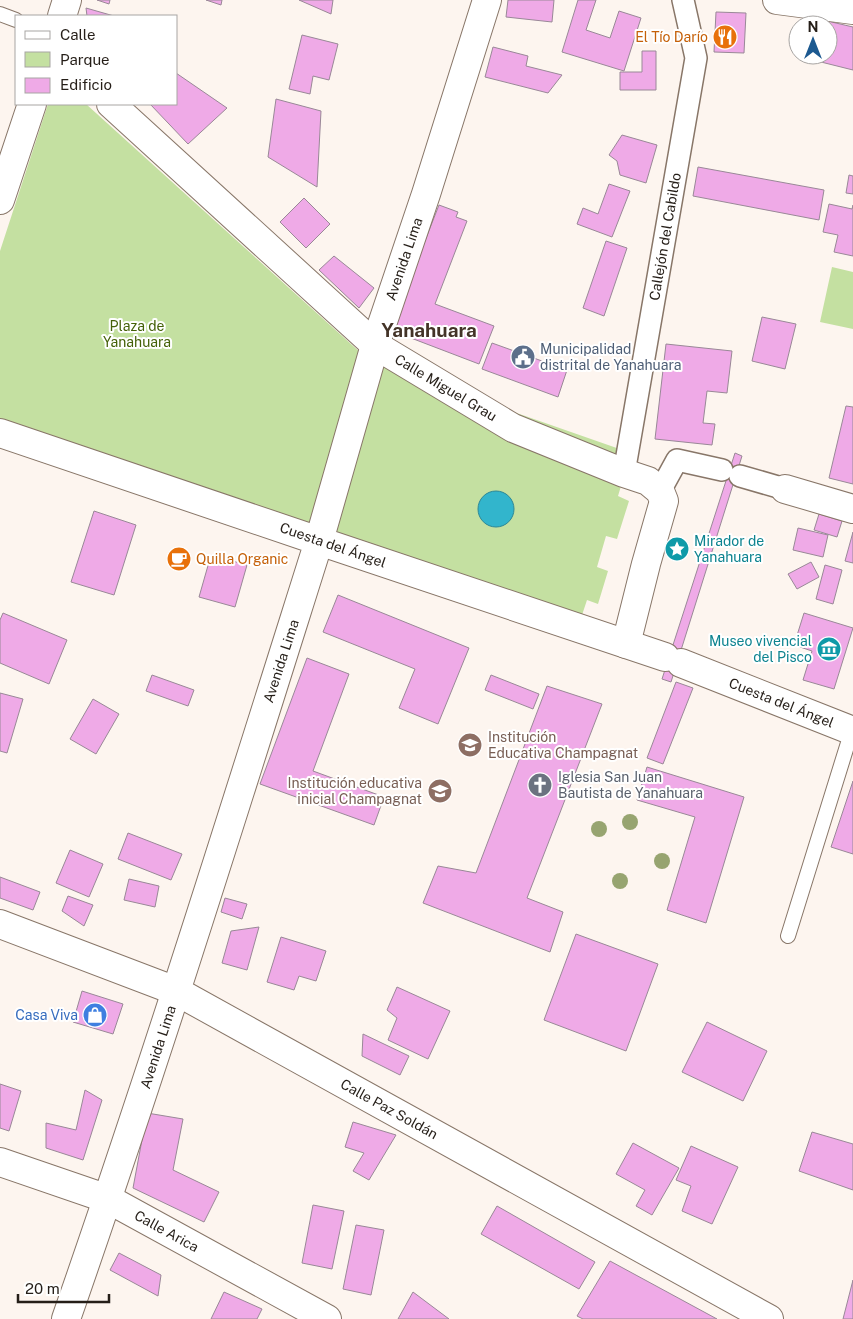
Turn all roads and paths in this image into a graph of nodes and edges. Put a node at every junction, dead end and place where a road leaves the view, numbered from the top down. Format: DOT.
graph roads {
  1 [pos="67,0"];
  2 [pos="487,0"];
  3 [pos="684,0"];
  4 [pos="777,0"];
  5 [pos="853,10"];
  6 [pos="0,14"];
  7 [pos="62,15"];
  8 [pos="15,20"];
  9 [pos="32,105"];
  10 [pos="112,105"];
  11 [pos="0,200"];
  12 [pos="375,345"];
  13 [pos="0,433"];
  14 [pos="624,473"];
  15 [pos="785,489"];
  16 [pos="660,491"];
  17 [pos="853,509"];
  18 [pos="319,540"];
  19 [pos="626,644"];
  20 [pos="852,731"];
  21 [pos="0,924"];
  22 [pos="788,936"];
  23 [pos="176,992"];
  24 [pos="0,1162"];
  25 [pos="108,1200"];
  26 [pos="66,1319"];
  27 [pos="327,1319"];
  28 [pos="769,1319"];
  1 -- 7 [label="street"];
  2 -- 12 [label="street, Avenida Lima"];
  3 -- 14 [label="street, Callejón del Cabildo"];
  4 -- 5 [label="street"];
  6 -- 8 [label="lane"];
  9 -- 11 [label="street"];
  10 -- 12 [label="street, Calle Miguel Grau"];
  12 -- 14 [label="street, Calle Miguel Grau"];
  12 -- 18 [label="street, Avenida Lima"];
  13 -- 18 [label="street, Cuesta del Ángel"];
  14 -- 16 [label="street, Calle Miguel Grau"];
  15 -- 16 [label="street"];
  15 -- 17 [label="street"];
  16 -- 19 [label="street"];
  18 -- 19 [label="street, Cuesta del Ángel"];
  18 -- 23 [label="street, Avenida Lima"];
  19 -- 20 [label="street, Cuesta del Ángel"];
  20 -- 22 [label="lane"];
  21 -- 23 [label="street, Calle Paz Soldán"];
  23 -- 25 [label="street, Avenida Lima"];
  23 -- 28 [label="street, Calle Paz Soldán"];
  24 -- 25 [label="street, Calle Arica"];
  25 -- 26 [label="street, Avenida Lima"];
  25 -- 27 [label="street, Calle Arica"];
}
